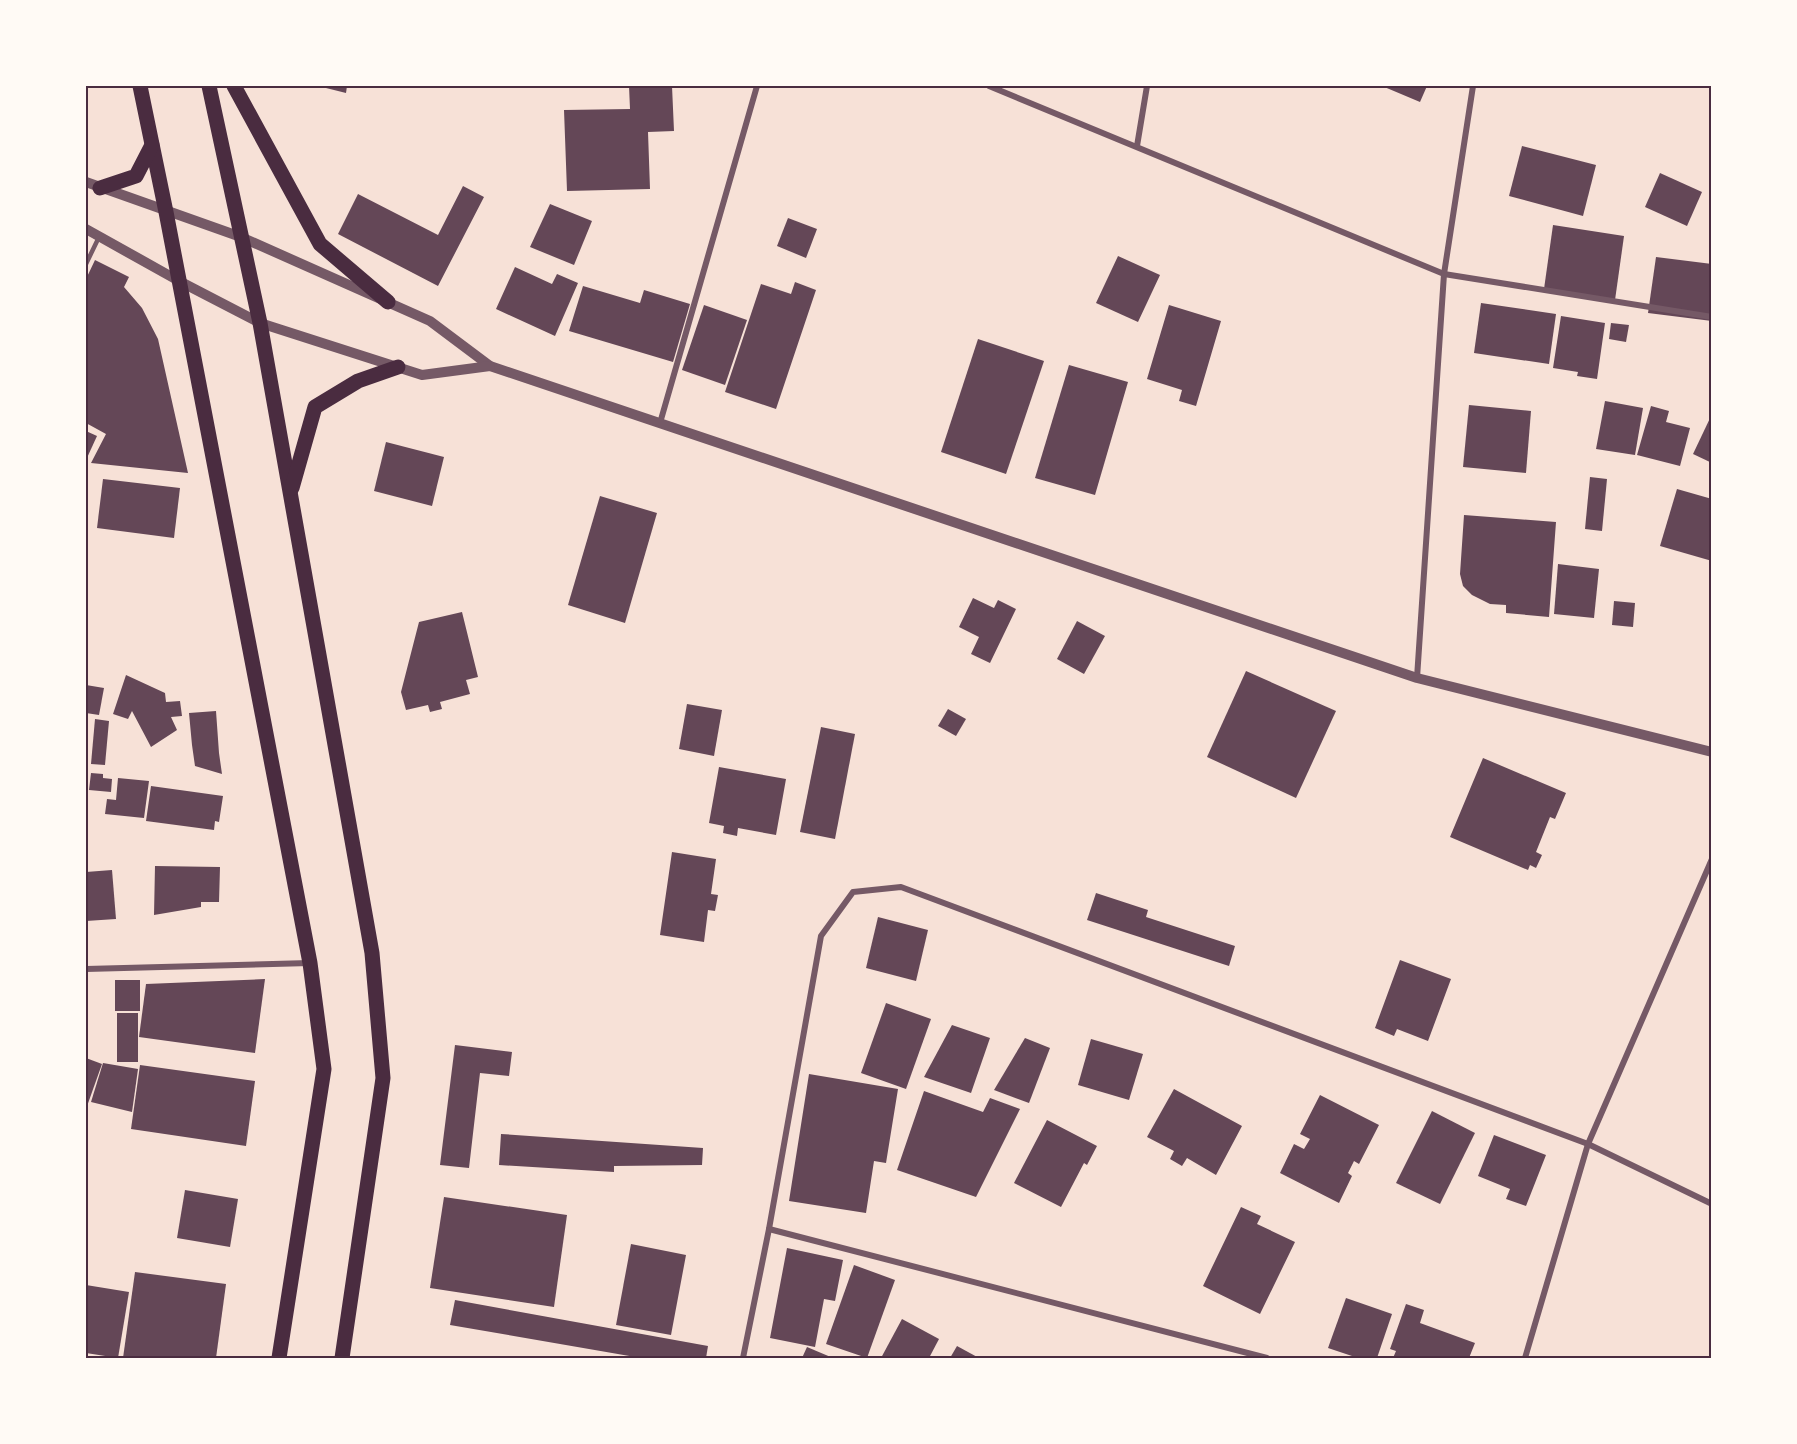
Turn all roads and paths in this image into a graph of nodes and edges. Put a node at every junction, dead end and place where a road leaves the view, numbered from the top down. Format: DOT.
graph roads {
  1 [pos="140,86"];
  2 [pos="209,86"];
  3 [pos="234,86"];
  4 [pos="757,86"];
  5 [pos="989,86"];
  6 [pos="1147,86"];
  7 [pos="1473,86"];
  8 [pos="152,145"];
  9 [pos="1137,146"];
  10 [pos="93,185"];
  11 [pos="166,212"];
  12 [pos="86,229"];
  13 [pos="99,237"];
  14 [pos="241,237"];
  15 [pos="86,264"];
  16 [pos="1444,274"];
  17 [pos="179,281"];
  18 [pos="388,302"];
  19 [pos="1712,317"];
  20 [pos="260,323"];
  21 [pos="490,366"];
  22 [pos="398,367"];
  23 [pos="660,423"];
  24 [pos="291,494"];
  25 [pos="1417,678"];
  26 [pos="1712,752"];
  27 [pos="1712,859"];
  28 [pos="310,963"];
  29 [pos="86,969"];
  30 [pos="1588,1144"];
  31 [pos="1712,1204"];
  32 [pos="769,1229"];
  33 [pos="279,1359"];
  34 [pos="342,1359"];
  35 [pos="743,1359"];
  36 [pos="1267,1359"];
  37 [pos="1525,1359"];
  1 -- 8 [label="main road"];
  2 -- 14 [label="main road"];
  3 -- 18 [label="main road"];
  4 -- 23 [label="street"];
  5 -- 9 [label="street"];
  6 -- 9 [label="street"];
  7 -- 16 [label="street"];
  8 -- 10 [label="main road"];
  8 -- 11 [label="main road"];
  9 -- 16 [label="street"];
  10 -- 11 [label="street"];
  11 -- 14 [label="street"];
  11 -- 17 [label="main road"];
  12 -- 13 [label="street"];
  13 -- 15 [label="lane"];
  13 -- 17 [label="street"];
  14 -- 18 [label="street"];
  14 -- 20 [label="main road"];
  16 -- 19 [label="street"];
  16 -- 25 [label="street"];
  17 -- 20 [label="street"];
  17 -- 28 [label="main road"];
  18 -- 21 [label="street"];
  20 -- 22 [label="street"];
  20 -- 24 [label="main road"];
  21 -- 22 [label="street"];
  21 -- 23 [label="street"];
  22 -- 24 [label="main road"];
  23 -- 25 [label="street"];
  24 -- 34 [label="main road"];
  25 -- 26 [label="street"];
  27 -- 30 [label="street"];
  28 -- 29 [label="street"];
  28 -- 33 [label="main road"];
  30 -- 31 [label="street"];
  30 -- 32 [label="street"];
  30 -- 37 [label="street"];
  32 -- 35 [label="street"];
  32 -- 36 [label="street"];
}
